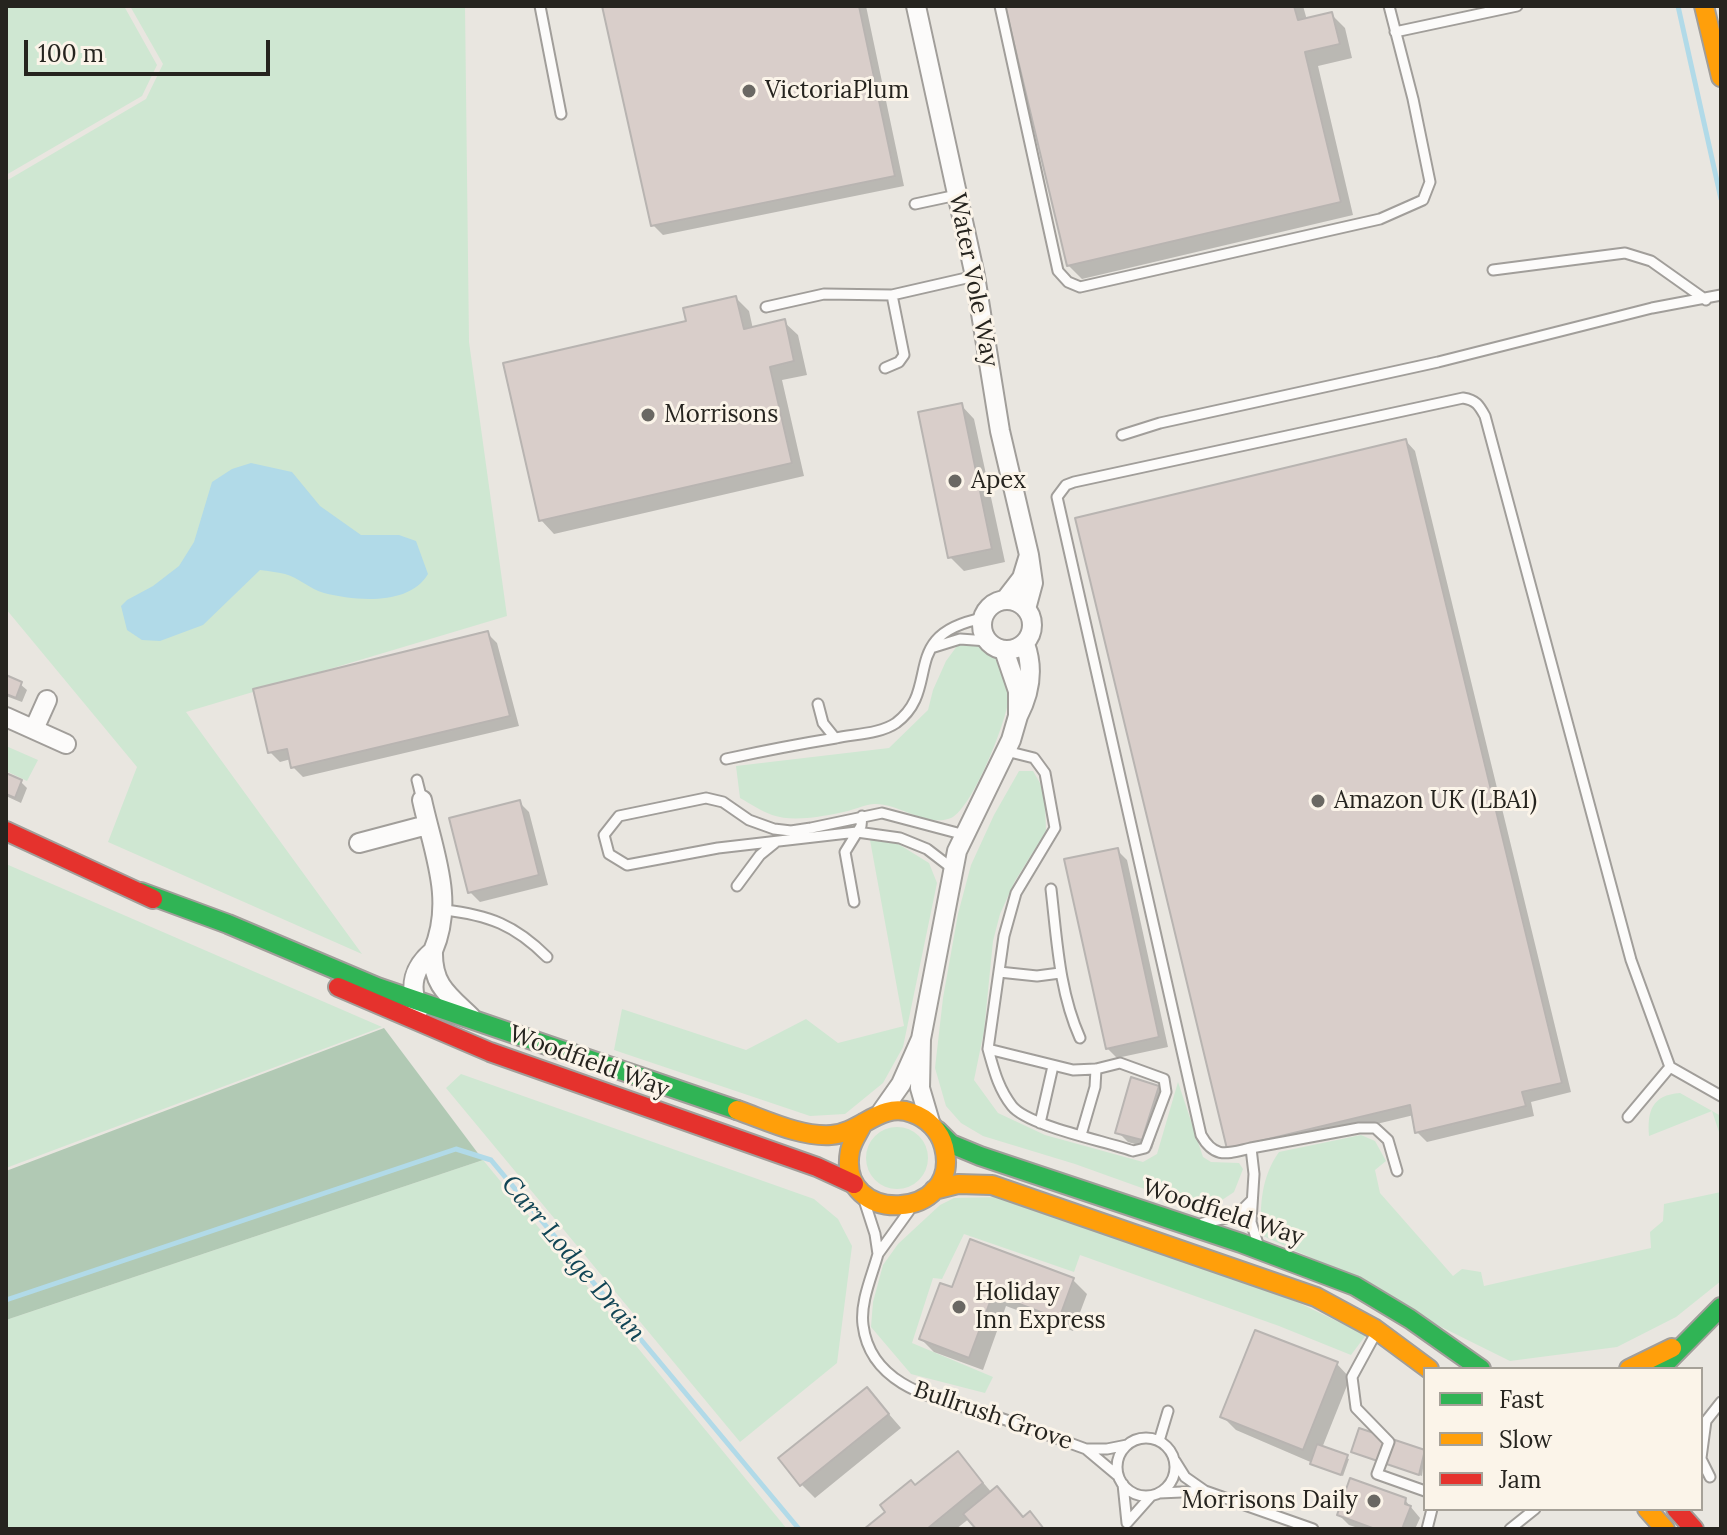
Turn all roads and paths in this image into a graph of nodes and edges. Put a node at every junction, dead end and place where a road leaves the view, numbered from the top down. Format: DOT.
graph roads {
  1 [pos="540,6"];
  2 [pos="916,6"];
  3 [pos="1000,6"];
  4 [pos="1389,6"];
  5 [pos="1517,6"];
  6 [pos="1704,6"];
  7 [pos="1395,32"];
  8 [pos="1721,77"];
  9 [pos="561,114"];
  10 [pos="957,195"];
  11 [pos="915,204"];
  12 [pos="1493,270"];
  13 [pos="975,276"];
  14 [pos="892,295"];
  15 [pos="1721,295"];
  16 [pos="1706,300"];
  17 [pos="766,307"];
  18 [pos="885,368"];
  19 [pos="1122,435"];
  20 [pos="1029,555"];
  21 [pos="1005,600"];
  22 [pos="1026,609"];
  23 [pos="984,618"];
  24 [pos="1025,644"];
  25 [pos="996,646"];
  26 [pos="931,648"];
  27 [pos="47,700"];
  28 [pos="818,704"];
  29 [pos="1018,716"];
  30 [pos="6,717"];
  31 [pos="34,729"];
  32 [pos="835,738"];
  33 [pos="66,744"];
  34 [pos="1006,751"];
  35 [pos="726,759"];
  36 [pos="417,780"];
  37 [pos="442,803"];
  38 [pos="424,811"];
  39 [pos="862,816"];
  40 [pos="6,831"];
  41 [pos="857,832"];
  42 [pos="965,835"];
  43 [pos="776,842"];
  44 [pos="359,843"];
  45 [pos="953,869"];
  46 [pos="737,886"];
  47 [pos="1051,889"];
  48 [pos="141,892"];
  49 [pos="854,902"];
  50 [pos="444,910"];
  51 [pos="433,951"];
  52 [pos="547,957"];
  53 [pos="999,972"];
  54 [pos="1060,973"];
  55 [pos="414,999"];
  56 [pos="472,1018"];
  57 [pos="443,1033"];
  58 [pos="1080,1038"];
  59 [pos="921,1039"];
  60 [pos="988,1049"];
  61 [pos="1053,1066"];
  62 [pos="1670,1067"];
  63 [pos="1096,1069"];
  64 [pos="1721,1096"];
  65 [pos="882,1111"];
  66 [pos="1628,1117"];
  67 [pos="863,1123"];
  68 [pos="1040,1123"];
  69 [pos="934,1127"];
  70 [pos="1081,1135"];
  71 [pos="1251,1148"];
  72 [pos="1397,1171"];
  73 [pos="857,1188"];
  74 [pos="934,1190"];
  75 [pos="1251,1201"];
  76 [pos="916,1202"];
  77 [pos="1184,1224"];
  78 [pos="1267,1252"];
  79 [pos="878,1254"];
  80 [pos="1721,1307"];
  81 [pos="1377,1331"];
  82 [pos="1685,1342"];
  83 [pos="1426,1367"];
  84 [pos="1478,1367"];
  85 [pos="1633,1367"];
  86 [pos="1662,1367"];
  87 [pos="1721,1402"];
  88 [pos="1168,1411"];
  89 [pos="1159,1441"];
  90 [pos="1703,1444"];
  91 [pos="1127,1445"];
  92 [pos="1086,1449"];
  93 [pos="1175,1461"];
  94 [pos="1703,1463"];
  95 [pos="1710,1477"];
  96 [pos="1121,1481"];
  97 [pos="1423,1490"];
  98 [pos="1205,1491"];
  99 [pos="1155,1495"];
  100 [pos="1649,1511"];
  101 [pos="1678,1511"];
  102 [pos="1526,1513"];
  103 [pos="1281,1518"];
  104 [pos="1126,1526"];
  105 [pos="1276,1529"];
  106 [pos="1313,1529"];
  107 [pos="1510,1529"];
  108 [pos="1665,1529"];
  109 [pos="1694,1529"];
  1 -- 9 [label="lane"];
  2 -- 10 [label="street, Water Vole Way"];
  3 -- 7 [label="lane"];
  4 -- 7 [label="lane"];
  5 -- 7 [label="lane"];
  6 -- 8 [label="street"];
  10 -- 11 [label="lane"];
  10 -- 13 [label="street, Water Vole Way"];
  12 -- 16 [label="lane"];
  13 -- 14 [label="lane"];
  13 -- 20 [label="street, Water Vole Way"];
  14 -- 17 [label="lane"];
  14 -- 18 [label="lane"];
  15 -- 16 [label="lane"];
  16 -- 19 [label="lane"];
  20 -- 21 [label="street"];
  20 -- 22 [label="street, Water Vole Way"];
  21 -- 22 [label="street"];
  21 -- 23 [label="street"];
  22 -- 24 [label="street"];
  23 -- 25 [label="street"];
  23 -- 26 [label="lane"];
  24 -- 25 [label="street"];
  24 -- 29 [label="street"];
  25 -- 26 [label="lane"];
  25 -- 29 [label="street"];
  26 -- 32 [label="lane"];
  27 -- 31 [label="street"];
  28 -- 32 [label="lane"];
  29 -- 34 [label="street"];
  30 -- 31 [label="street"];
  31 -- 33 [label="street"];
  32 -- 35 [label="lane"];
  34 -- 42 [label="street"];
  34 -- 53 [label="lane"];
  36 -- 38 [label="lane"];
  37 -- 38 [label="street"];
  38 -- 44 [label="street"];
  38 -- 50 [label="street, Woodfield Way"];
  39 -- 41 [label="lane"];
  39 -- 42 [label="lane"];
  39 -- 43 [label="lane"];
  40 -- 48 [label="street, Woodfield Way"];
  41 -- 43 [label="lane"];
  41 -- 45 [label="lane"];
  41 -- 49 [label="lane"];
  42 -- 45 [label="street"];
  43 -- 46 [label="lane"];
  45 -- 59 [label="street"];
  47 -- 54 [label="lane"];
  48 -- 55 [label="street, Woodfield Way"];
  48 -- 57 [label="street, Woodfield Way"];
  50 -- 51 [label="street, Woodfield Way"];
  50 -- 52 [label="lane"];
  51 -- 55 [label="street, Woodfield Way"];
  51 -- 56 [label="street, Woodfield Way"];
  53 -- 54 [label="lane"];
  53 -- 60 [label="lane"];
  54 -- 58 [label="lane"];
  55 -- 56 [label="street, Woodfield Way"];
  55 -- 57 [label="street, Woodfield Way"];
  56 -- 67 [label="street, Woodfield Way"];
  57 -- 73 [label="street, Woodfield Way"];
  59 -- 65 [label="street"];
  59 -- 69 [label="street"];
  60 -- 61 [label="lane"];
  60 -- 68 [label="lane"];
  61 -- 63 [label="lane"];
  61 -- 68 [label="lane"];
  62 -- 64 [label="lane"];
  62 -- 66 [label="lane"];
  62 -- 71 [label="lane"];
  63 -- 70 [label="lane"];
  63 -- 70 [label="lane"];
  65 -- 67 [label="street"];
  65 -- 69 [label="street"];
  67 -- 73 [label="street"];
  68 -- 70 [label="lane"];
  69 -- 74 [label="street"];
  69 -- 77 [label="street, Woodfield Way"];
  71 -- 72 [label="lane"];
  71 -- 75 [label="lane"];
  73 -- 76 [label="street"];
  73 -- 79 [label="lane, Bullrush Grove"];
  74 -- 76 [label="street"];
  74 -- 81 [label="street, Woodfield Way"];
  75 -- 77 [label="lane"];
  75 -- 78 [label="lane"];
  76 -- 79 [label="lane, Bullrush Grove"];
  77 -- 78 [label="street, Woodfield Way"];
  78 -- 84 [label="street, Woodfield Way"];
  79 -- 92 [label="lane, Bullrush Grove"];
  80 -- 82 [label="street"];
  81 -- 83 [label="street, Woodfield Way"];
  81 -- 97 [label="lane"];
  82 -- 85 [label="street"];
  82 -- 86 [label="street"];
  87 -- 90 [label="lane"];
  88 -- 89 [label="lane"];
  89 -- 91 [label="lane"];
  89 -- 93 [label="lane"];
  91 -- 92 [label="lane, Bullrush Grove"];
  91 -- 96 [label="lane"];
  92 -- 96 [label="lane, Bullrush Grove"];
  93 -- 98 [label="lane"];
  93 -- 99 [label="lane"];
  94 -- 95 [label="lane"];
  96 -- 99 [label="lane"];
  96 -- 104 [label="lane"];
  98 -- 99 [label="lane"];
  98 -- 103 [label="lane"];
  99 -- 104 [label="lane"];
  100 -- 108 [label="street"];
  101 -- 109 [label="street"];
  102 -- 107 [label="lane"];
  103 -- 105 [label="lane"];
  103 -- 106 [label="lane"];
}
